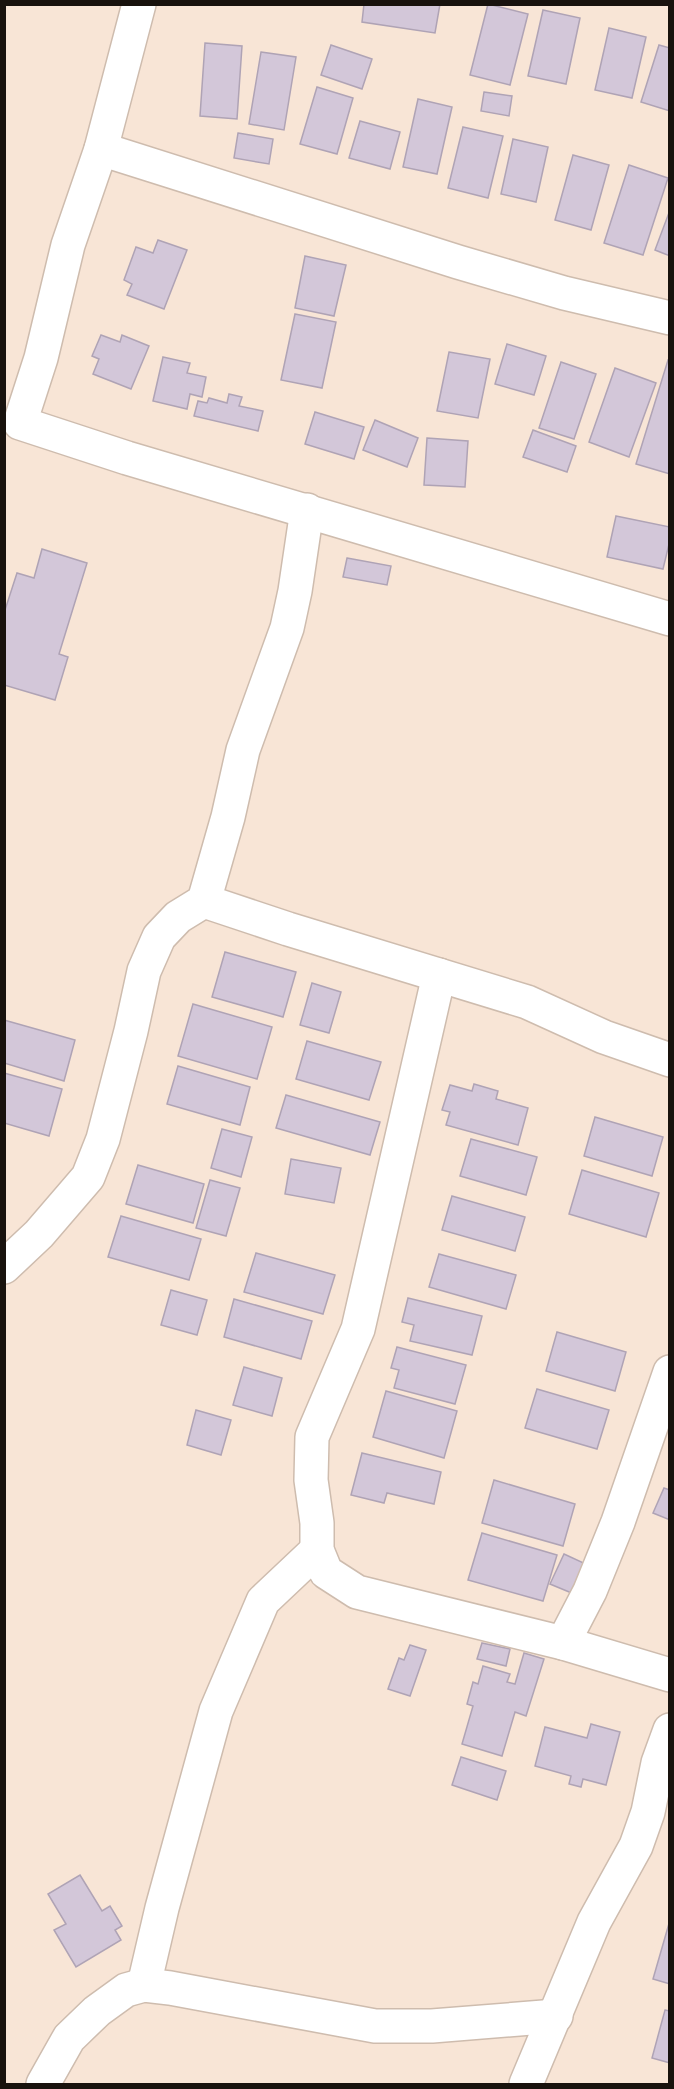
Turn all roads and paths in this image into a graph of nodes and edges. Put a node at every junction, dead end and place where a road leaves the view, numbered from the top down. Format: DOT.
graph roads {
  1 [pos="139,4"];
  2 [pos="101,149"];
  3 [pos="669,318"];
  4 [pos="12,422"];
  5 [pos="307,510"];
  6 [pos="669,619"];
  7 [pos="204,901"];
  8 [pos="439,975"];
  9 [pos="669,1060"];
  10 [pos="4,1267"];
  11 [pos="669,1372"];
  12 [pos="317,1550"];
  13 [pos="563,1643"];
  14 [pos="669,1675"];
  15 [pos="669,1730"];
  16 [pos="144,1986"];
  17 [pos="556,2016"];
  18 [pos="43,2085"];
  19 [pos="526,2085"];
  1 -- 2 [label="street"];
  2 -- 3 [label="street"];
  2 -- 4 [label="street"];
  4 -- 5 [label="street"];
  5 -- 6 [label="street"];
  5 -- 7 [label="street"];
  7 -- 8 [label="street"];
  7 -- 10 [label="street"];
  8 -- 9 [label="street"];
  8 -- 12 [label="street"];
  11 -- 13 [label="street"];
  12 -- 13 [label="street"];
  12 -- 16 [label="street"];
  13 -- 14 [label="street"];
  15 -- 17 [label="street"];
  16 -- 17 [label="street"];
  16 -- 18 [label="street"];
  17 -- 19 [label="street"];
}
